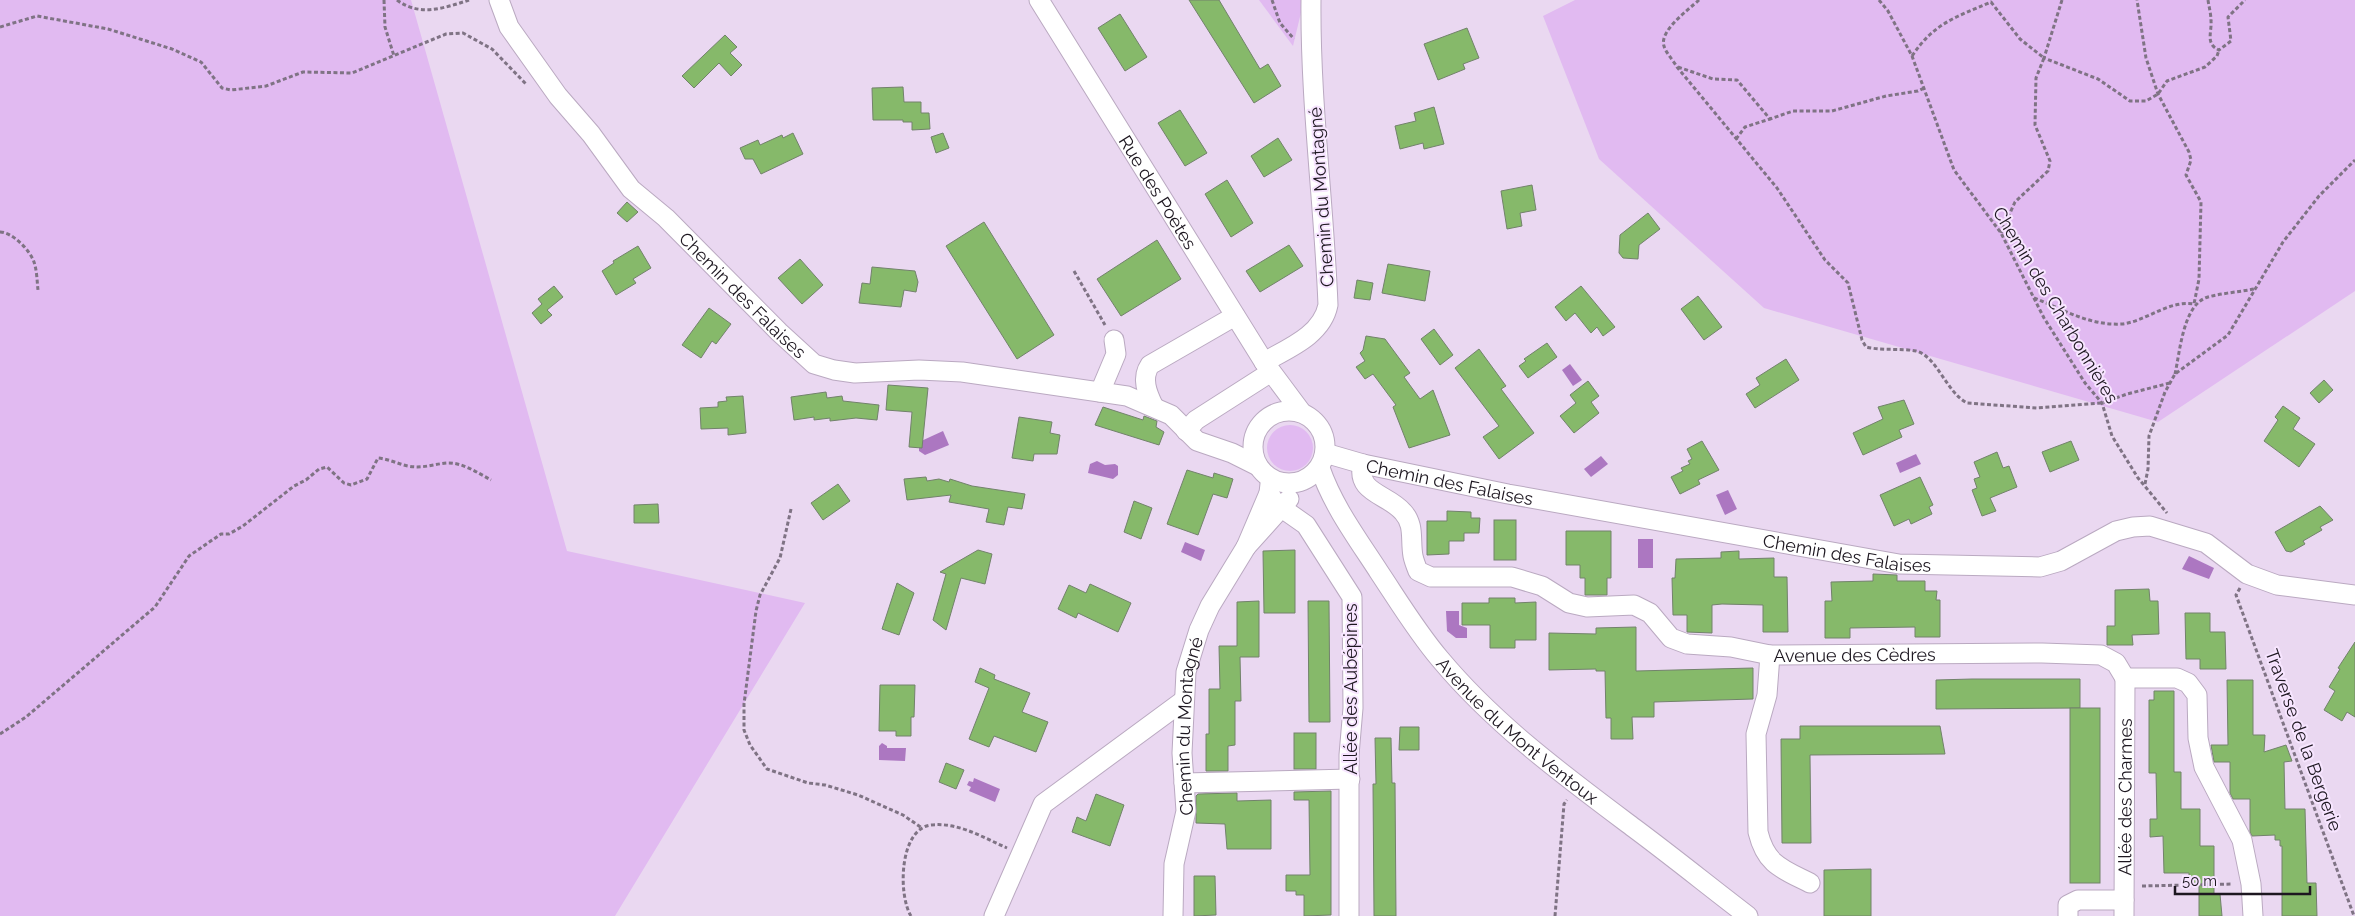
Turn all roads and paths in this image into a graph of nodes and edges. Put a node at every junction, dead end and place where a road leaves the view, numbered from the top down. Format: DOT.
graph roads {
  1 [pos="384,0"];
  2 [pos="397,0"];
  3 [pos="469,0"];
  4 [pos="498,0"];
  5 [pos="1039,0"];
  6 [pos="1272,0"];
  7 [pos="1311,0"];
  8 [pos="1699,0"];
  9 [pos="1879,0"];
  10 [pos="2062,0"];
  11 [pos="2137,0"];
  12 [pos="2208,0"];
  13 [pos="2245,0"];
  14 [pos="1991,1"];
  15 [pos="0,27"];
  16 [pos="2219,50"];
  17 [pos="1310,52"];
  18 [pos="394,56"];
  19 [pos="1912,56"];
  20 [pos="2044,58"];
  21 [pos="1677,67"];
  22 [pos="529,87"];
  23 [pos="1924,88"];
  24 [pos="2158,94"];
  25 [pos="1770,119"];
  26 [pos="1736,140"];
  27 [pos="2355,160"];
  28 [pos="0,232"];
  29 [pos="2001,233"];
  30 [pos="1074,271"];
  31 [pos="2254,288"];
  32 [pos="38,290"];
  33 [pos="2034,297"];
  34 [pos="2194,304"];
  35 [pos="1235,316"];
  36 [pos="1114,340"];
  37 [pos="1271,373"];
  38 [pos="2175,374"];
  39 [pos="2170,383"];
  40 [pos="1100,392"];
  41 [pos="2102,403"];
  42 [pos="1154,407"];
  43 [pos="1282,412"];
  44 [pos="1302,413"];
  45 [pos="1186,431"];
  46 [pos="1253,443"];
  47 [pos="1232,453"];
  48 [pos="1362,464"];
  49 [pos="1313,471"];
  50 [pos="1266,479"];
  51 [pos="491,480"];
  52 [pos="2145,484"];
  53 [pos="1282,508"];
  54 [pos="791,509"];
  55 [pos="2184,535"];
  56 [pos="1246,547"];
  57 [pos="2247,574"];
  58 [pos="2355,595"];
  59 [pos="1770,655"];
  60 [pos="2125,678"];
  61 [pos="1183,701"];
  62 [pos="0,734"];
  63 [pos="1350,780"];
  64 [pos="1184,783"];
  65 [pos="1578,786"];
  66 [pos="922,828"];
  67 [pos="1022,854"];
  68 [pos="1810,883"];
  69 [pos="2251,884"];
  70 [pos="2124,901"];
  71 [pos="1742,914"];
  72 [pos="911,916"];
  73 [pos="994,916"];
  74 [pos="1173,916"];
  75 [pos="1349,916"];
  76 [pos="1555,916"];
  77 [pos="2068,916"];
  78 [pos="2253,916"];
  79 [pos="2354,916"];
  1 -- 18 [label="path"];
  2 -- 3 [label="path"];
  4 -- 40 [label="street, Chemin des Falaises"];
  5 -- 35 [label="street, Rue des Poètes"];
  6 -- 17 [label="path"];
  7 -- 17 [label="street, Chemin du Montagné"];
  8 -- 21 [label="path"];
  9 -- 19 [label="path, Chemin des Charbonnières"];
  10 -- 20 [label="path"];
  11 -- 24 [label="path"];
  12 -- 16 [label="path"];
  13 -- 16 [label="path"];
  14 -- 19 [label="path"];
  14 -- 20 [label="path"];
  15 -- 18 [label="path"];
  16 -- 24 [label="path"];
  17 -- 37 [label="street, Chemin du Montagné"];
  18 -- 22 [label="path"];
  19 -- 23 [label="path, Chemin des Charbonnières"];
  20 -- 24 [label="path"];
  20 -- 29 [label="path"];
  21 -- 25 [label="path"];
  21 -- 26 [label="path"];
  23 -- 25 [label="path"];
  23 -- 29 [label="path, Chemin des Charbonnières"];
  24 -- 34 [label="path"];
  25 -- 26 [label="path"];
  26 -- 41 [label="path"];
  27 -- 31 [label="path"];
  28 -- 32 [label="path"];
  29 -- 33 [label="path, Chemin des Charbonnières"];
  30 -- 36 [label="path"];
  31 -- 34 [label="path"];
  31 -- 38 [label="path"];
  33 -- 34 [label="path"];
  33 -- 41 [label="path, Chemin des Charbonnières"];
  34 -- 38 [label="path"];
  35 -- 37 [label="street, Rue des Poètes"];
  35 -- 42 [label="street"];
  36 -- 40 [label="street"];
  37 -- 43 [label="street, Rue des Poètes"];
  37 -- 44 [label="street, Rue des Poètes"];
  37 -- 45 [label="street, Chemin du Montagné"];
  38 -- 39 [label="path"];
  39 -- 41 [label="path"];
  39 -- 52 [label="path"];
  40 -- 42 [label="street, Chemin des Falaises"];
  41 -- 52 [label="path, Chemin des Charbonnières"];
  42 -- 45 [label="street, Chemin des Falaises"];
  43 -- 44 [label="street"];
  43 -- 46 [label="street"];
  44 -- 49 [label="street"];
  45 -- 47 [label="street, Chemin des Falaises"];
  46 -- 47 [label="street"];
  46 -- 50 [label="street"];
  47 -- 50 [label="street, Chemin des Falaises"];
  48 -- 49 [label="street, Chemin des Falaises"];
  48 -- 55 [label="street, Chemin des Falaises"];
  48 -- 59 [label="street, Avenue des Cèdres"];
  49 -- 50 [label="street"];
  49 -- 53 [label="street, Chemin du Montagné"];
  49 -- 65 [label="street, Avenue du Mont Ventoux"];
  50 -- 53 [label="street, Allée des Aubépines"];
  50 -- 56 [label="street, Chemin du Montagné"];
  51 -- 62 [label="path"];
  52 -- 55 [label="path, Chemin des Charbonnières"];
  53 -- 56 [label="street, Chemin du Montagné"];
  53 -- 63 [label="street, Allée des Aubépines"];
  54 -- 66 [label="path"];
  55 -- 57 [label="street, Chemin des Falaises"];
  56 -- 61 [label="street, Chemin du Montagné"];
  57 -- 58 [label="street, Chemin des Falaises"];
  57 -- 79 [label="path, Traverse de la Bergerie"];
  59 -- 60 [label="street, Avenue des Cèdres"];
  59 -- 68 [label="street"];
  60 -- 69 [label="street"];
  60 -- 70 [label="street, Allée des Charmes"];
  61 -- 64 [label="street, Chemin du Montagné"];
  61 -- 67 [label="street"];
  63 -- 64 [label="street"];
  63 -- 75 [label="street, Allée des Aubépines"];
  64 -- 74 [label="street, Chemin du Montagné"];
  65 -- 71 [label="street, Avenue du Mont Ventoux"];
  65 -- 76 [label="path"];
  66 -- 67 [label="path"];
  66 -- 72 [label="path"];
  67 -- 73 [label="street"];
  69 -- 70 [label="path"];
  69 -- 78 [label="street"];
  70 -- 77 [label="street"];
}
